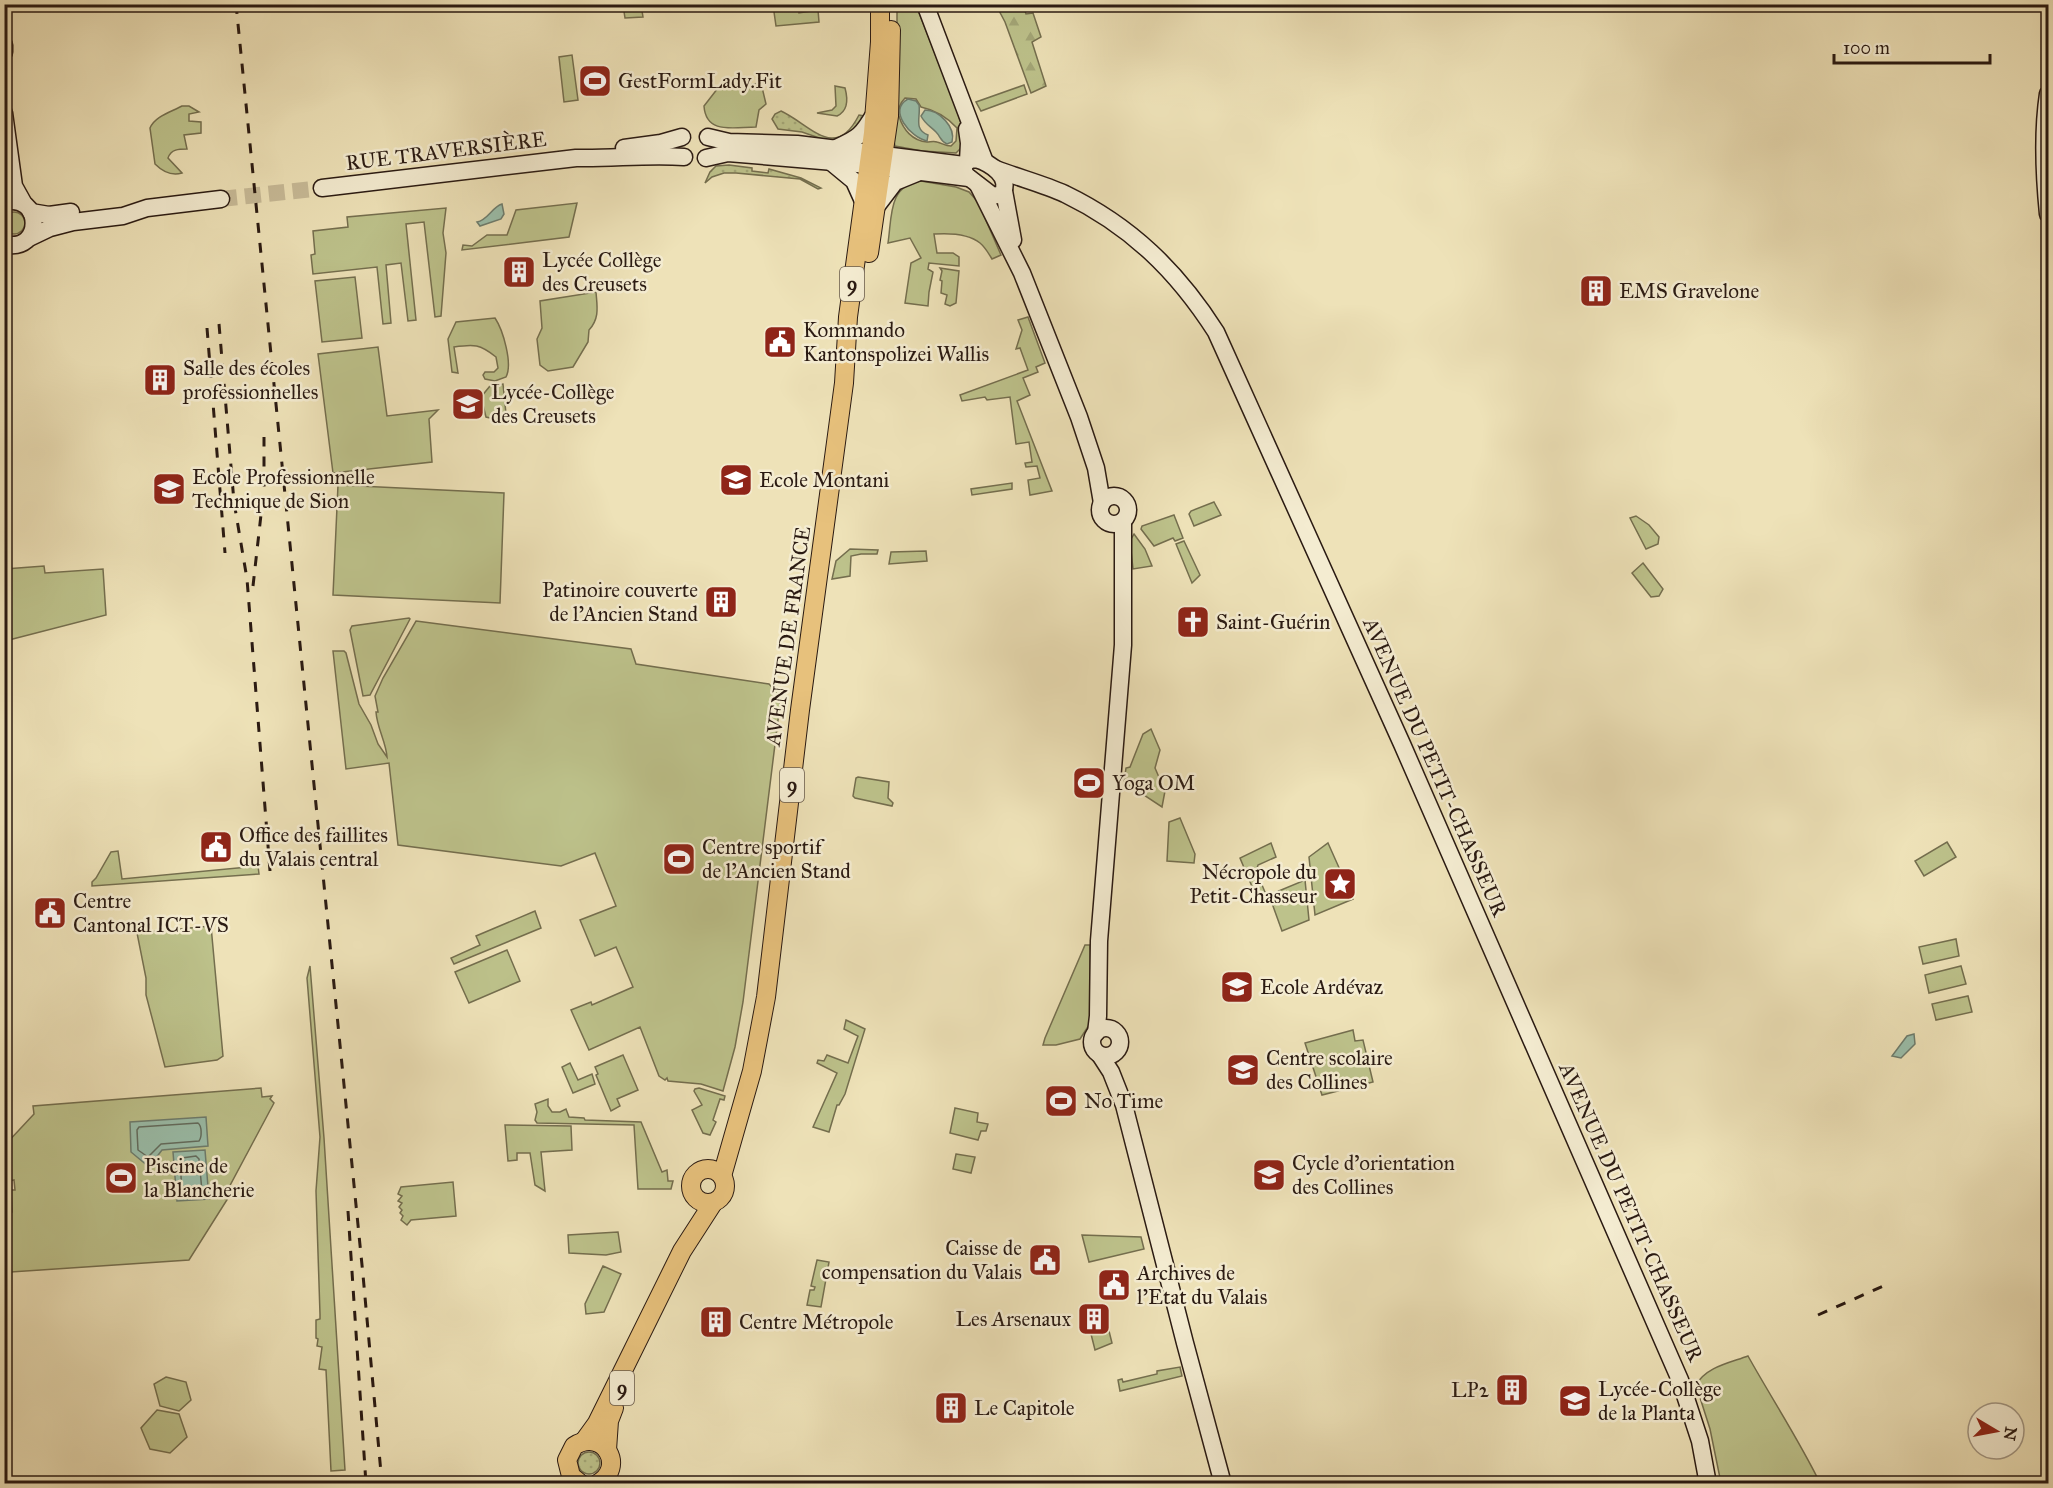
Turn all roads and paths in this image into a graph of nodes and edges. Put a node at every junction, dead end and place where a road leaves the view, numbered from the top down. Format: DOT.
graph roads {
  1 [pos="880,4"];
  2 [pos="891,4"];
  3 [pos="920,4"];
  4 [pos="925,4"];
  5 [pos="4,45"];
  6 [pos="4,52"];
  7 [pos="2049,94"];
  8 [pos="4,112"];
  9 [pos="875,113"];
  10 [pos="682,137"];
  11 [pos="708,137"];
  12 [pos="833,155"];
  13 [pos="576,158"];
  14 [pos="684,158"];
  15 [pos="706,158"];
  16 [pos="877,160"];
  17 [pos="990,166"];
  18 [pos="922,172"];
  19 [pos="970,172"];
  20 [pos="322,188"];
  21 [pos="1004,190"];
  22 [pos="221,198"];
  23 [pos="4,202"];
  24 [pos="1080,203"];
  25 [pos="869,204"];
  26 [pos="28,208"];
  27 [pos="147,208"];
  28 [pos="2049,214"];
  29 [pos="29,238"];
  30 [pos="4,244"];
  31 [pos="1022,273"];
  32 [pos="1089,443"];
  33 [pos="1118,497"];
  34 [pos="1102,503"];
  35 [pos="1122,524"];
  36 [pos="1104,1031"];
  37 [pos="1118,1050"];
  38 [pos="1100,1055"];
  39 [pos="1124,1106"];
  40 [pos="714,1173"];
  41 [pos="695,1197"];
  42 [pos="713,1203"];
  43 [pos="682,1251"];
  44 [pos="645,1328"];
  45 [pos="584,1441"];
  46 [pos="607,1450"];
  47 [pos="573,1480"];
  48 [pos="597,1484"];
  49 [pos="1222,1484"];
  50 [pos="1708,1484"];
  1 -- 9 [label="main road, AVENUE DE FRANCE / 9"];
  2 -- 16 [label="main road, AVENUE DE FRANCE / 9"];
  3 -- 19 [label="street"];
  4 -- 17 [label="street"];
  5 -- 6 [label="street"];
  7 -- 28 [label="street"];
  8 -- 26 [label="street"];
  9 -- 12 [label="street"];
  9 -- 16 [label="main road, AVENUE DE FRANCE / 9"];
  10 -- 11 [label="street"];
  10 -- 13 [label="street, RUE TRAVERSIÈRE"];
  10 -- 14 [label="street"];
  11 -- 12 [label="street"];
  11 -- 15 [label="street"];
  12 -- 15 [label="street"];
  12 -- 16 [label="street"];
  12 -- 25 [label="street"];
  13 -- 14 [label="street, RUE TRAVERSIÈRE"];
  13 -- 20 [label="street, RUE TRAVERSIÈRE"];
  14 -- 15 [label="street"];
  16 -- 18 [label="street"];
  16 -- 19 [label="street"];
  16 -- 25 [label="main road, AVENUE DE FRANCE / 9"];
  16 -- 25 [label="main road, AVENUE DE FRANCE / 9"];
  17 -- 19 [label="street, AVENUE DU PETIT-CHASSEUR"];
  17 -- 21 [label="street"];
  17 -- 24 [label="street, AVENUE DU PETIT-CHASSEUR"];
  18 -- 19 [label="street"];
  18 -- 25 [label="street"];
  19 -- 21 [label="street"];
  19 -- 31 [label="street"];
  21 -- 24 [label="street"];
  21 -- 31 [label="street"];
  22 -- 27 [label="street"];
  23 -- 26 [label="street"];
  24 -- 50 [label="street, AVENUE DU PETIT-CHASSEUR"];
  25 -- 40 [label="main road, AVENUE DE FRANCE / 9"];
  26 -- 27 [label="street"];
  26 -- 29 [label="street"];
  27 -- 29 [label="street"];
  29 -- 30 [label="street"];
  31 -- 32 [label="street"];
  32 -- 33 [label="street"];
  32 -- 34 [label="street"];
  33 -- 34 [label="street"];
  33 -- 35 [label="street"];
  34 -- 35 [label="street"];
  35 -- 36 [label="street"];
  36 -- 37 [label="street"];
  36 -- 38 [label="street"];
  37 -- 38 [label="street"];
  37 -- 39 [label="street"];
  38 -- 39 [label="street"];
  39 -- 49 [label="street"];
  40 -- 41 [label="main road"];
  40 -- 42 [label="main road"];
  41 -- 42 [label="main road"];
  41 -- 43 [label="main road, 9"];
  42 -- 43 [label="main road, 9"];
  43 -- 44 [label="main road, 9"];
  44 -- 45 [label="main road, 9"];
  44 -- 46 [label="main road, 9"];
  45 -- 46 [label="main road"];
  45 -- 47 [label="main road"];
  46 -- 48 [label="main road"];
}
